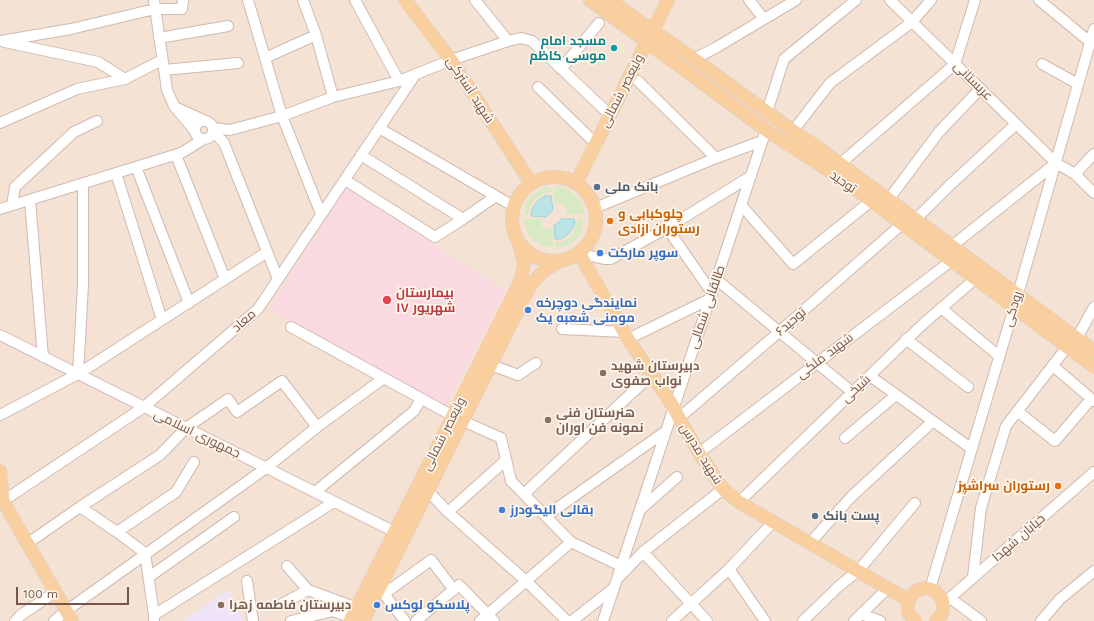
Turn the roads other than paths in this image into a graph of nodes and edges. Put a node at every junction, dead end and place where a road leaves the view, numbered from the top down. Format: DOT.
graph roads {
  1 [pos="183,0"];
  2 [pos="248,0"];
  3 [pos="303,0"];
  4 [pos="355,0"];
  5 [pos="405,0"];
  6 [pos="475,0"];
  7 [pos="590,0"];
  8 [pos="609,0"];
  9 [pos="668,0"];
  10 [pos="749,0"];
  11 [pos="796,0"];
  12 [pos="856,0"];
  13 [pos="890,0"];
  14 [pos="931,0"];
  15 [pos="975,0"];
  16 [pos="1039,0"];
  17 [pos="154,5"];
  18 [pos="764,19"];
  19 [pos="912,22"];
  20 [pos="599,23"];
  21 [pos="228,26"];
  22 [pos="1094,29"];
  23 [pos="316,35"];
  24 [pos="650,36"];
  25 [pos="159,38"];
  26 [pos="0,41"];
  27 [pos="508,41"];
  28 [pos="1090,42"];
  29 [pos="265,58"];
  30 [pos="694,59"];
  31 [pos="162,60"];
  32 [pos="450,60"];
  33 [pos="238,63"];
  34 [pos="955,64"];
  35 [pos="1042,64"];
  36 [pos="561,69"];
  37 [pos="164,70"];
  38 [pos="415,75"];
  39 [pos="125,80"];
  40 [pos="638,81"];
  41 [pos="399,82"];
  42 [pos="1078,84"];
  43 [pos="538,87"];
  44 [pos="980,89"];
  45 [pos="333,97"];
  46 [pos="174,106"];
  47 [pos="767,112"];
  48 [pos="610,115"];
  49 [pos="282,116"];
  50 [pos="97,121"];
  51 [pos="0,123"];
  52 [pos="1016,124"];
  53 [pos="211,127"];
  54 [pos="379,128"];
  55 [pos="793,131"];
  56 [pos="198,135"];
  57 [pos="764,136"];
  58 [pos="595,143"];
  59 [pos="178,154"];
  60 [pos="1094,154"];
  61 [pos="361,155"];
  62 [pos="716,158"];
  63 [pos="1056,163"];
  64 [pos="840,164"];
  65 [pos="136,167"];
  66 [pos="116,173"];
  67 [pos="1074,174"];
  68 [pos="751,176"];
  69 [pos="345,180"];
  70 [pos="83,183"];
  71 [pos="530,183"];
  72 [pos="576,183"];
  73 [pos="1094,193"];
  74 [pos="496,196"];
  75 [pos="889,199"];
  76 [pos="30,200"];
  77 [pos="871,201"];
  78 [pos="12,205"];
  79 [pos="741,205"];
  80 [pos="513,206"];
  81 [pos="595,208"];
  82 [pos="0,209"];
  83 [pos="321,214"];
  84 [pos="463,219"];
  85 [pos="916,219"];
  86 [pos="902,224"];
  87 [pos="667,228"];
  88 [pos="519,244"];
  89 [pos="952,246"];
  90 [pos="267,252"];
  91 [pos="579,253"];
  92 [pos="560,261"];
  93 [pos="951,261"];
  94 [pos="225,279"];
  95 [pos="278,279"];
  96 [pos="716,279"];
  97 [pos="975,279"];
  98 [pos="1018,294"];
  99 [pos="711,296"];
  100 [pos="189,303"];
  101 [pos="1094,307"];
  102 [pos="941,308"];
  103 [pos="1014,308"];
  104 [pos="162,320"];
  105 [pos="291,327"];
  106 [pos="562,329"];
  107 [pos="779,332"];
  108 [pos="0,335"];
  109 [pos="626,336"];
  110 [pos="1077,338"];
  111 [pos="906,339"];
  112 [pos="1067,348"];
  113 [pos="1094,351"];
  114 [pos="999,356"];
  115 [pos="43,357"];
  116 [pos="536,363"];
  117 [pos="816,363"];
  118 [pos="491,365"];
  119 [pos="1053,366"];
  120 [pos="1094,367"];
  121 [pos="78,374"];
  122 [pos="652,374"];
  123 [pos="870,376"];
  124 [pos="384,378"];
  125 [pos="968,387"];
  126 [pos="852,392"];
  127 [pos="896,395"];
  128 [pos="422,399"];
  129 [pos="1093,400"];
  130 [pos="144,407"];
  131 [pos="1017,411"];
  132 [pos="676,412"];
  133 [pos="0,415"];
  134 [pos="458,419"];
  135 [pos="933,421"];
  136 [pos="317,427"];
  137 [pos="186,428"];
  138 [pos="666,431"];
  139 [pos="845,438"];
  140 [pos="972,449"];
  141 [pos="699,453"];
  142 [pos="506,460"];
  143 [pos="194,462"];
  144 [pos="266,468"];
  145 [pos="0,471"];
  146 [pos="1094,472"];
  147 [pos="677,477"];
  148 [pos="723,489"];
  149 [pos="428,491"];
  150 [pos="315,492"];
  151 [pos="524,494"];
  152 [pos="2,502"];
  153 [pos="334,502"];
  154 [pos="739,502"];
  155 [pos="915,504"];
  156 [pos="80,507"];
  157 [pos="640,509"];
  158 [pos="448,512"];
  159 [pos="234,516"];
  160 [pos="546,516"];
  161 [pos="773,522"];
  162 [pos="117,532"];
  163 [pos="395,532"];
  164 [pos="571,542"];
  165 [pos="28,543"];
  166 [pos="810,543"];
  167 [pos="643,552"];
  168 [pos="146,553"];
  169 [pos="287,566"];
  170 [pos="621,566"];
  171 [pos="729,569"];
  172 [pos="858,571"];
  173 [pos="1094,571"];
  174 [pos="149,577"];
  175 [pos="974,577"];
  176 [pos="247,581"];
  177 [pos="526,581"];
  178 [pos="615,585"];
  179 [pos="888,588"];
  180 [pos="383,589"];
  181 [pos="930,589"];
  182 [pos="308,590"];
  183 [pos="454,590"];
  184 [pos="55,592"];
  185 [pos="908,600"];
  186 [pos="947,601"];
  187 [pos="282,604"];
  188 [pos="690,604"];
  189 [pos="69,616"];
  190 [pos="356,617"];
  191 [pos="154,618"];
  192 [pos="857,618"];
  193 [pos="487,619"];
  194 [pos="939,620"];
  195 [pos="15,621"];
  196 [pos="54,621"];
  197 [pos="253,621"];
  198 [pos="291,621"];
  199 [pos="405,621"];
  200 [pos="416,621"];
  201 [pos="567,621"];
  202 [pos="572,621"];
  203 [pos="603,621"];
  204 [pos="672,621"];
  205 [pos="707,621"];
  206 [pos="766,621"];
  207 [pos="802,621"];
  208 [pos="880,621"];
  209 [pos="915,621"];
  210 [pos="981,621"];
  211 [pos="1041,621"];
  1 -- 17 [label="street"];
  2 -- 29 [label="street"];
  3 -- 23 [label="street"];
  4 -- 41 [label="street"];
  5 -- 32 [label="main road, شهید آسترکی"];
  6 -- 27 [label="street"];
  7 -- 24 [label="main road, توحید"];
  8 -- 24 [label="main road, توحید"];
  9 -- 24 [label="main road, ولیعصر شمالی"];
  10 -- 18 [label="street"];
  11 -- 18 [label="street"];
  12 -- 47 [label="street"];
  13 -- 19 [label="street, عربستانی"];
  14 -- 19 [label="street"];
  15 -- 34 [label="street"];
  16 -- 28 [label="street"];
  17 -- 25 [label="street"];
  17 -- 26 [label="street"];
  18 -- 30 [label="street"];
  19 -- 34 [label="street, عربستانی"];
  19 -- 55 [label="street"];
  20 -- 36 [label="street"];
  21 -- 25 [label="street"];
  22 -- 28 [label="street, رودکی"];
  23 -- 29 [label="street"];
  23 -- 45 [label="street"];
  24 -- 30 [label="main road, توحید"];
  24 -- 48 [label="main road, ولیعصر شمالی"];
  24 -- 57 [label="main road, توحید"];
  25 -- 31 [label="street"];
  26 -- 39 [label="street"];
  27 -- 32 [label="street"];
  27 -- 36 [label="street"];
  28 -- 42 [label="street, رودکی"];
  29 -- 49 [label="street"];
  30 -- 47 [label="main road, توحید"];
  31 -- 37 [label="street"];
  31 -- 39 [label="street"];
  32 -- 38 [label="street"];
  32 -- 71 [label="main road, شهید آسترکی"];
  33 -- 37 [label="street"];
  34 -- 44 [label="street, عربستانی"];
  34 -- 64 [label="street"];
  35 -- 42 [label="street"];
  36 -- 48 [label="street"];
  37 -- 46 [label="street"];
  38 -- 41 [label="street"];
  38 -- 54 [label="street, معاد"];
  39 -- 51 [label="street"];
  40 -- 62 [label="street"];
  41 -- 45 [label="street"];
  42 -- 63 [label="street, رودکی"];
  43 -- 58 [label="street"];
  44 -- 52 [label="street, عربستانی"];
  44 -- 75 [label="street"];
  45 -- 49 [label="street"];
  46 -- 53 [label="street"];
  46 -- 56 [label="street"];
  47 -- 55 [label="main road, توحید"];
  48 -- 58 [label="main road, ولیعصر شمالی"];
  49 -- 53 [label="street"];
  49 -- 83 [label="street"];
  50 -- 78 [label="street"];
  52 -- 63 [label="street, عربستانی"];
  52 -- 85 [label="street"];
  53 -- 56 [label="street"];
  53 -- 56 [label="street"];
  53 -- 90 [label="street"];
  54 -- 61 [label="street, معاد"];
  54 -- 74 [label="street"];
  55 -- 64 [label="main road, توحید"];
  56 -- 59 [label="street"];
  57 -- 62 [label="street"];
  57 -- 68 [label="street, طالقانی شمالی"];
  57 -- 77 [label="main road, توحید"];
  58 -- 72 [label="main road, ولیعصر شمالی"];
  59 -- 65 [label="street"];
  59 -- 94 [label="street"];
  60 -- 67 [label="street"];
  61 -- 69 [label="street, معاد"];
  61 -- 84 [label="street"];
  62 -- 81 [label="street"];
  63 -- 67 [label="street, عربستانی"];
  63 -- 89 [label="street"];
  63 -- 98 [label="street, رودکی"];
  64 -- 75 [label="main road, توحید"];
  65 -- 66 [label="street"];
  65 -- 100 [label="street"];
  66 -- 70 [label="street"];
  66 -- 104 [label="street"];
  67 -- 73 [label="street, عربستانی"];
  68 -- 79 [label="street, طالقانی شمالی"];
  68 -- 87 [label="street"];
  69 -- 83 [label="street, معاد"];
  69 -- 84 [label="street"];
  70 -- 76 [label="street"];
  70 -- 121 [label="street"];
  71 -- 72 [label="main road"];
  71 -- 80 [label="main road"];
  72 -- 81 [label="main road"];
  74 -- 80 [label="street"];
  74 -- 84 [label="street"];
  75 -- 85 [label="main road, توحید"];
  76 -- 78 [label="street"];
  76 -- 115 [label="street"];
  77 -- 79 [label="street"];
  77 -- 86 [label="main road, توحید"];
  78 -- 82 [label="street"];
  79 -- 96 [label="street, طالقانی شمالی"];
  80 -- 88 [label="main road"];
  81 -- 91 [label="main road"];
  83 -- 95 [label="street, معاد"];
  85 -- 89 [label="main road, توحید"];
  86 -- 93 [label="main road, توحید"];
  86 -- 107 [label="street, توحید۶"];
  87 -- 91 [label="street"];
  87 -- 99 [label="street"];
  88 -- 92 [label="main road"];
  88 -- 134 [label="main road, ولیعصر شمالی"];
  89 -- 98 [label="main road, توحید"];
  90 -- 94 [label="street"];
  90 -- 95 [label="street"];
  91 -- 92 [label="main road"];
  91 -- 109 [label="main road, شهید مدرس"];
  92 -- 118 [label="main road, ولیعصر شمالی"];
  93 -- 97 [label="main road, توحید"];
  93 -- 117 [label="street, شهید ملکی"];
  94 -- 100 [label="street"];
  95 -- 130 [label="street, معاد"];
  96 -- 99 [label="street, طالقانی شمالی"];
  96 -- 107 [label="street"];
  97 -- 102 [label="street, شیخی"];
  97 -- 103 [label="main road, توحید"];
  98 -- 103 [label="street, رودکی"];
  98 -- 110 [label="main road, توحید"];
  99 -- 109 [label="street"];
  99 -- 132 [label="street, طالقانی شمالی"];
  100 -- 104 [label="street"];
  101 -- 110 [label="street"];
  102 -- 111 [label="street, شیخی"];
  102 -- 114 [label="street"];
  103 -- 112 [label="main road, توحید"];
  103 -- 114 [label="street, رودکی"];
  104 -- 121 [label="street"];
  105 -- 124 [label="street"];
  106 -- 109 [label="street"];
  107 -- 117 [label="street"];
  107 -- 132 [label="street, توحید۶"];
  108 -- 115 [label="street, جمهوری اسلامی"];
  109 -- 122 [label="main road, شهید مدرس"];
  110 -- 113 [label="main road, توحید"];
  111 -- 123 [label="street, شیخی"];
  111 -- 125 [label="street"];
  112 -- 119 [label="street"];
  112 -- 120 [label="main road, توحید"];
  114 -- 140 [label="street, رودکی"];
  115 -- 121 [label="street, جمهوری اسلامی"];
  116 -- 118 [label="street"];
  117 -- 126 [label="street"];
  117 -- 141 [label="street, شهید ملکی"];
  118 -- 134 [label="main road, ولیعصر شمالی"];
  119 -- 129 [label="street"];
  119 -- 131 [label="street"];
  121 -- 130 [label="street, جمهوری اسلامی"];
  121 -- 133 [label="street"];
  122 -- 132 [label="main road, شهید مدرس"];
  122 -- 151 [label="street"];
  123 -- 126 [label="street, شیخی"];
  123 -- 127 [label="street"];
  124 -- 128 [label="street"];
  124 -- 136 [label="street"];
  126 -- 154 [label="street, شیخی"];
  127 -- 135 [label="street"];
  127 -- 139 [label="street"];
  128 -- 134 [label="street"];
  128 -- 150 [label="street"];
  129 -- 131 [label="street"];
  130 -- 137 [label="street, جمهوری اسلامی"];
  130 -- 152 [label="street, معاد"];
  131 -- 175 [label="street"];
  132 -- 138 [label="street, طالقانی شمالی"];
  132 -- 141 [label="main road, شهید مدرس"];
  134 -- 142 [label="street"];
  134 -- 149 [label="main road, ولیعصر شمالی"];
  134 -- 163 [label="main road, ولیعصر شمالی"];
  135 -- 140 [label="street"];
  135 -- 166 [label="street"];
  136 -- 137 [label="street"];
  136 -- 144 [label="street"];
  137 -- 144 [label="street, جمهوری اسلامی"];
  137 -- 156 [label="street"];
  138 -- 157 [label="street, طالقانی شمالی"];
  138 -- 160 [label="street"];
  140 -- 181 [label="street, رودکی"];
  141 -- 148 [label="main road, شهید مدرس"];
  142 -- 151 [label="street"];
  142 -- 158 [label="street"];
  143 -- 162 [label="street"];
  144 -- 150 [label="street, جمهوری اسلامی"];
  144 -- 168 [label="street"];
  145 -- 152 [label="main road"];
  146 -- 175 [label="street, خیابان شهدا"];
  147 -- 157 [label="street"];
  148 -- 154 [label="main road, شهید مدرس"];
  148 -- 167 [label="street"];
  149 -- 158 [label="street"];
  149 -- 180 [label="main road, ولیعصر شمالی"];
  150 -- 153 [label="street, جمهوری اسلامی"];
  151 -- 160 [label="street"];
  152 -- 165 [label="main road"];
  153 -- 163 [label="street, جمهوری اسلامی"];
  153 -- 191 [label="street"];
  154 -- 161 [label="main road, شهید مدرس"];
  155 -- 172 [label="street"];
  156 -- 162 [label="street"];
  156 -- 165 [label="street"];
  157 -- 170 [label="street, طالقانی شمالی"];
  158 -- 177 [label="street"];
  159 -- 174 [label="street"];
  160 -- 164 [label="street"];
  161 -- 166 [label="main road, شهید مدرس"];
  161 -- 171 [label="street"];
  162 -- 168 [label="street"];
  163 -- 190 [label="main road, ولیعصر شمالی"];
  164 -- 170 [label="street"];
  164 -- 177 [label="street"];
  165 -- 184 [label="main road"];
  166 -- 172 [label="main road, شهید مدرس"];
  167 -- 178 [label="street"];
  167 -- 188 [label="street"];
  168 -- 174 [label="street"];
  168 -- 189 [label="street"];
  169 -- 182 [label="street"];
  170 -- 178 [label="street, طالقانی شمالی"];
  171 -- 188 [label="street"];
  171 -- 206 [label="street"];
  172 -- 179 [label="main road, شهید مدرس"];
  172 -- 207 [label="street"];
  173 -- 211 [label="street"];
  174 -- 191 [label="street"];
  175 -- 186 [label="street, خیابان شهدا"];
  176 -- 197 [label="street"];
  177 -- 193 [label="street"];
  177 -- 201 [label="street"];
  178 -- 202 [label="street"];
  178 -- 203 [label="street, طالقانی شمالی"];
  179 -- 185 [label="main road, شهید مدرس"];
  179 -- 192 [label="street"];
  180 -- 183 [label="street"];
  180 -- 190 [label="main road, ولیعصر شمالی"];
  180 -- 199 [label="street"];
  181 -- 185 [label="main road"];
  181 -- 186 [label="main road"];
  182 -- 187 [label="street"];
  182 -- 190 [label="street"];
  183 -- 193 [label="street"];
  183 -- 200 [label="street"];
  184 -- 189 [label="main road"];
  184 -- 195 [label="street"];
  185 -- 209 [label="main road"];
  186 -- 194 [label="main road"];
  186 -- 210 [label="street"];
  188 -- 204 [label="street"];
  188 -- 205 [label="street"];
  189 -- 196 [label="street"];
  190 -- 198 [label="street"];
  192 -- 208 [label="street"];
}
